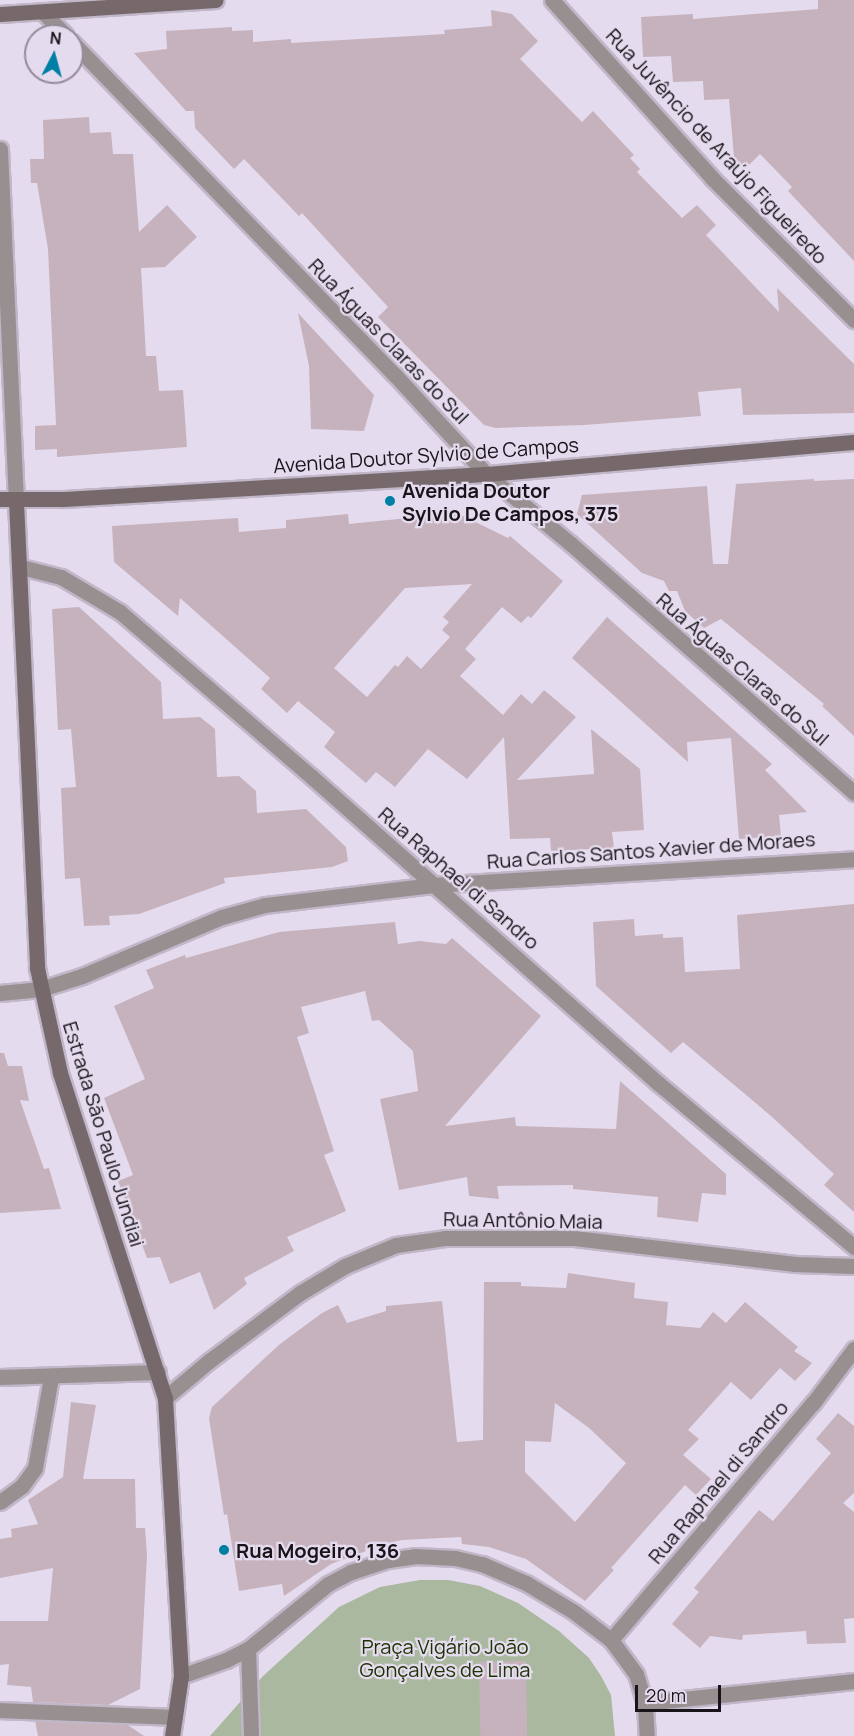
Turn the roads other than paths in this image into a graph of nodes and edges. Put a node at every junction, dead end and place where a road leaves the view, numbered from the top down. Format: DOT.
graph roads {
  1 [pos="216,0"];
  2 [pos="552,0"];
  3 [pos="43,12"];
  4 [pos="0,15"];
  5 [pos="54,24"];
  6 [pos="84,54"];
  7 [pos="0,149"];
  8 [pos="854,320"];
  9 [pos="854,442"];
  10 [pos="486,474"];
  11 [pos="8,500"];
  12 [pos="21,567"];
  13 [pos="854,793"];
  14 [pos="854,859"];
  15 [pos="432,885"];
  16 [pos="41,989"];
  17 [pos="0,993"];
  18 [pos="854,1247"];
  19 [pos="854,1266"];
  20 [pos="854,1349"];
  21 [pos="158,1372"];
  22 [pos="0,1377"];
  23 [pos="51,1377"];
  24 [pos="165,1398"];
  25 [pos="0,1502"];
  26 [pos="611,1640"];
  27 [pos="248,1649"];
  28 [pos="181,1676"];
  29 [pos="854,1681"];
  30 [pos="645,1703"];
  31 [pos="0,1710"];
  32 [pos="175,1717"];
  33 [pos="172,1736"];
  34 [pos="251,1736"];
  35 [pos="647,1736"];
  1 -- 3 [label="main road"];
  2 -- 8 [label="street, Rua Juvêncio de Araújo Figueiredo"];
  3 -- 4 [label="main road"];
  3 -- 5 [label="street"];
  6 -- 10 [label="street, Rua Águas Claras do Sul"];
  7 -- 11 [label="street"];
  9 -- 10 [label="main road, Avenida Doutor Sylvio de Campos"];
  10 -- 11 [label="main road, Avenida Doutor Sylvio de Campos"];
  10 -- 13 [label="street, Rua Águas Claras do Sul"];
  11 -- 12 [label="main road, Estrada São Paulo Jundiai"];
  12 -- 15 [label="street, Rua Raphael di Sandro"];
  12 -- 16 [label="main road, Estrada São Paulo Jundiai"];
  14 -- 15 [label="street, Rua Carlos Santos Xavier de Moraes"];
  15 -- 16 [label="street, Rua Carlos Santos Xavier de Moraes"];
  15 -- 18 [label="street, Rua Raphael di Sandro"];
  16 -- 17 [label="street, Rua Carlos Santos Xavier de Moraes"];
  16 -- 21 [label="main road, Estrada São Paulo Jundiai"];
  19 -- 24 [label="street, Rua Antônio Maia"];
  20 -- 26 [label="street, Rua Raphael di Sandro"];
  21 -- 23 [label="street"];
  21 -- 24 [label="main road, Estrada São Paulo Jundiai"];
  22 -- 23 [label="street"];
  23 -- 25 [label="street"];
  24 -- 28 [label="main road, Estrada São Paulo Jundiai"];
  26 -- 27 [label="street"];
  26 -- 30 [label="street"];
  27 -- 28 [label="street"];
  27 -- 34 [label="street"];
  28 -- 32 [label="main road, Estrada São Paulo Jundiai"];
  29 -- 30 [label="street"];
  30 -- 35 [label="street"];
  31 -- 32 [label="street"];
  32 -- 33 [label="main road, Estrada São Paulo Jundiai"];
}
